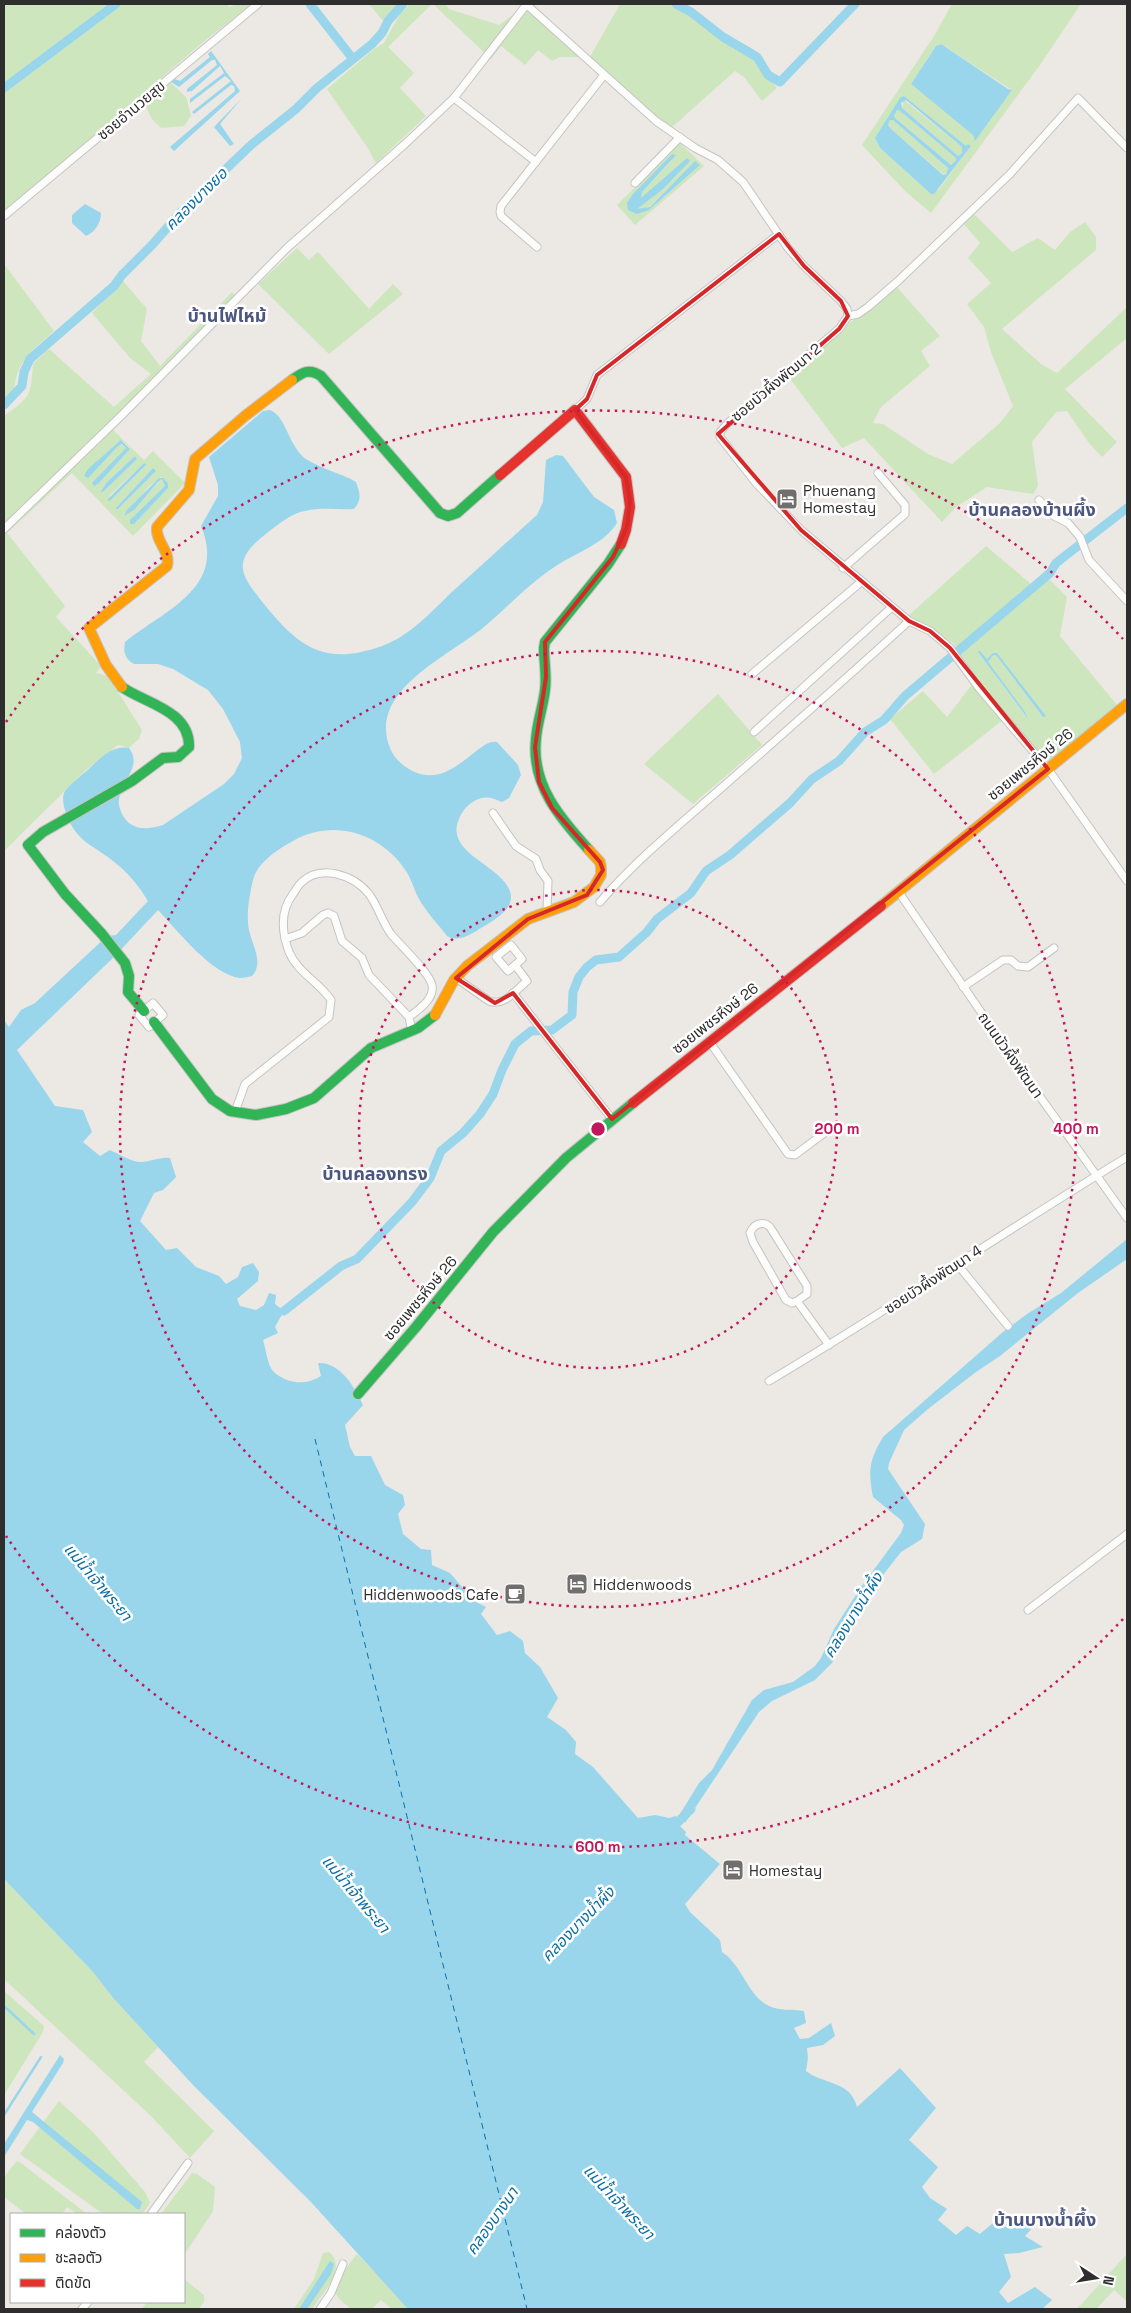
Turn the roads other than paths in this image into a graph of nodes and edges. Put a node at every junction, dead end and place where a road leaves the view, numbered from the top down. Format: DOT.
graph roads {
  1 [pos="258,4"];
  2 [pos="527,4"];
  3 [pos="604,75"];
  4 [pos="454,98"];
  5 [pos="680,137"];
  6 [pos="1127,148"];
  7 [pos="536,162"];
  8 [pos="635,183"];
  9 [pos="4,216"];
  10 [pos="779,234"];
  11 [pos="537,247"];
  12 [pos="848,316"];
  13 [pos="575,410"];
  14 [pos="878,473"];
  15 [pos="1039,500"];
  16 [pos="4,529"];
  17 [pos="844,568"];
  18 [pos="861,582"];
  19 [pos="1127,601"];
  20 [pos="892,607"];
  21 [pos="909,621"];
  22 [pos="752,674"];
  23 [pos="1127,704"];
  24 [pos="754,732"];
  25 [pos="1048,770"];
  26 [pos="493,813"];
  27 [pos="1127,881"];
  28 [pos="898,891"];
  29 [pos="600,902"];
  30 [pos="548,910"];
  31 [pos="285,939"];
  32 [pos="1054,948"];
  33 [pos="515,965"];
  34 [pos="456,978"];
  35 [pos="963,987"];
  36 [pos="513,993"];
  37 [pos="144,1011"];
  38 [pos="409,1017"];
  39 [pos="154,1022"];
  40 [pos="412,1032"];
  41 [pos="709,1041"];
  42 [pos="235,1112"];
  43 [pos="612,1119"];
  44 [pos="823,1134"];
  45 [pos="1127,1157"];
  46 [pos="1097,1175"];
  47 [pos="1127,1218"];
  48 [pos="957,1264"];
  49 [pos="797,1301"];
  50 [pos="1008,1326"];
  51 [pos="830,1344"];
  52 [pos="769,1381"];
  53 [pos="358,1394"];
  54 [pos="1127,1534"];
  55 [pos="1028,1610"];
  56 [pos="188,2163"];
  57 [pos="152,2213"];
  58 [pos="343,2264"];
  59 [pos="320,2309"];
  1 -- 9 [label="street, ซอยอำนวยสุข"];
  2 -- 3 [label="street"];
  2 -- 4 [label="street"];
  3 -- 5 [label="street"];
  3 -- 7 [label="street"];
  4 -- 7 [label="street"];
  4 -- 16 [label="street"];
  5 -- 8 [label="street"];
  5 -- 10 [label="street"];
  6 -- 12 [label="street"];
  7 -- 11 [label="street"];
  10 -- 12 [label="street"];
  10 -- 13 [label="street"];
  12 -- 17 [label="street, ซอยบัวผึ้งพัฒนา 2"];
  13 -- 30 [label="street"];
  13 -- 37 [label="street"];
  14 -- 17 [label="street"];
  15 -- 19 [label="street"];
  17 -- 18 [label="street, ซอยบัวผึ้งพัฒนา 2"];
  18 -- 20 [label="street, ซอยบัวผึ้งพัฒนา 2"];
  18 -- 22 [label="street"];
  20 -- 21 [label="street, ซอยบัวผึ้งพัฒนา 2"];
  20 -- 24 [label="street"];
  21 -- 25 [label="street, ซอยบัวผึ้งพัฒนา 2"];
  21 -- 29 [label="street"];
  23 -- 25 [label="street, ซอยเพชรหึงษ์ 26"];
  25 -- 27 [label="street, ซอยบัวผึ้งพัฒนา 2"];
  25 -- 28 [label="street, ซอยเพชรหึงษ์ 26"];
  26 -- 30 [label="street"];
  28 -- 35 [label="street, ถนนบัวผึ้งพัฒนา"];
  28 -- 41 [label="street, ซอยเพชรหึงษ์ 26"];
  30 -- 34 [label="street"];
  31 -- 38 [label="street"];
  31 -- 38 [label="street"];
  31 -- 42 [label="street"];
  32 -- 35 [label="street"];
  33 -- 36 [label="street"];
  34 -- 36 [label="street"];
  34 -- 40 [label="street"];
  35 -- 46 [label="street, ถนนบัวผึ้งพัฒนา"];
  36 -- 43 [label="street"];
  37 -- 39 [label="street"];
  37 -- 39 [label="street"];
  38 -- 40 [label="street"];
  39 -- 42 [label="street"];
  40 -- 42 [label="street"];
  41 -- 43 [label="street, ซอยเพชรหึงษ์ 26"];
  41 -- 44 [label="street"];
  43 -- 53 [label="street, ซอยเพชรหึงษ์ 26"];
  45 -- 46 [label="street, ซอยบัวผึ้งพัฒนา 4"];
  46 -- 47 [label="street, ถนนบัวผึ้งพัฒนา"];
  46 -- 48 [label="street, ซอยบัวผึ้งพัฒนา 4"];
  48 -- 50 [label="street"];
  48 -- 51 [label="street, ซอยบัวผึ้งพัฒนา 4"];
  49 -- 49 [label="street"];
  49 -- 51 [label="street"];
  51 -- 52 [label="street, ซอยบัวผึ้งพัฒนา 4"];
  54 -- 55 [label="street"];
  56 -- 57 [label="street"];
  58 -- 59 [label="street"];
}
